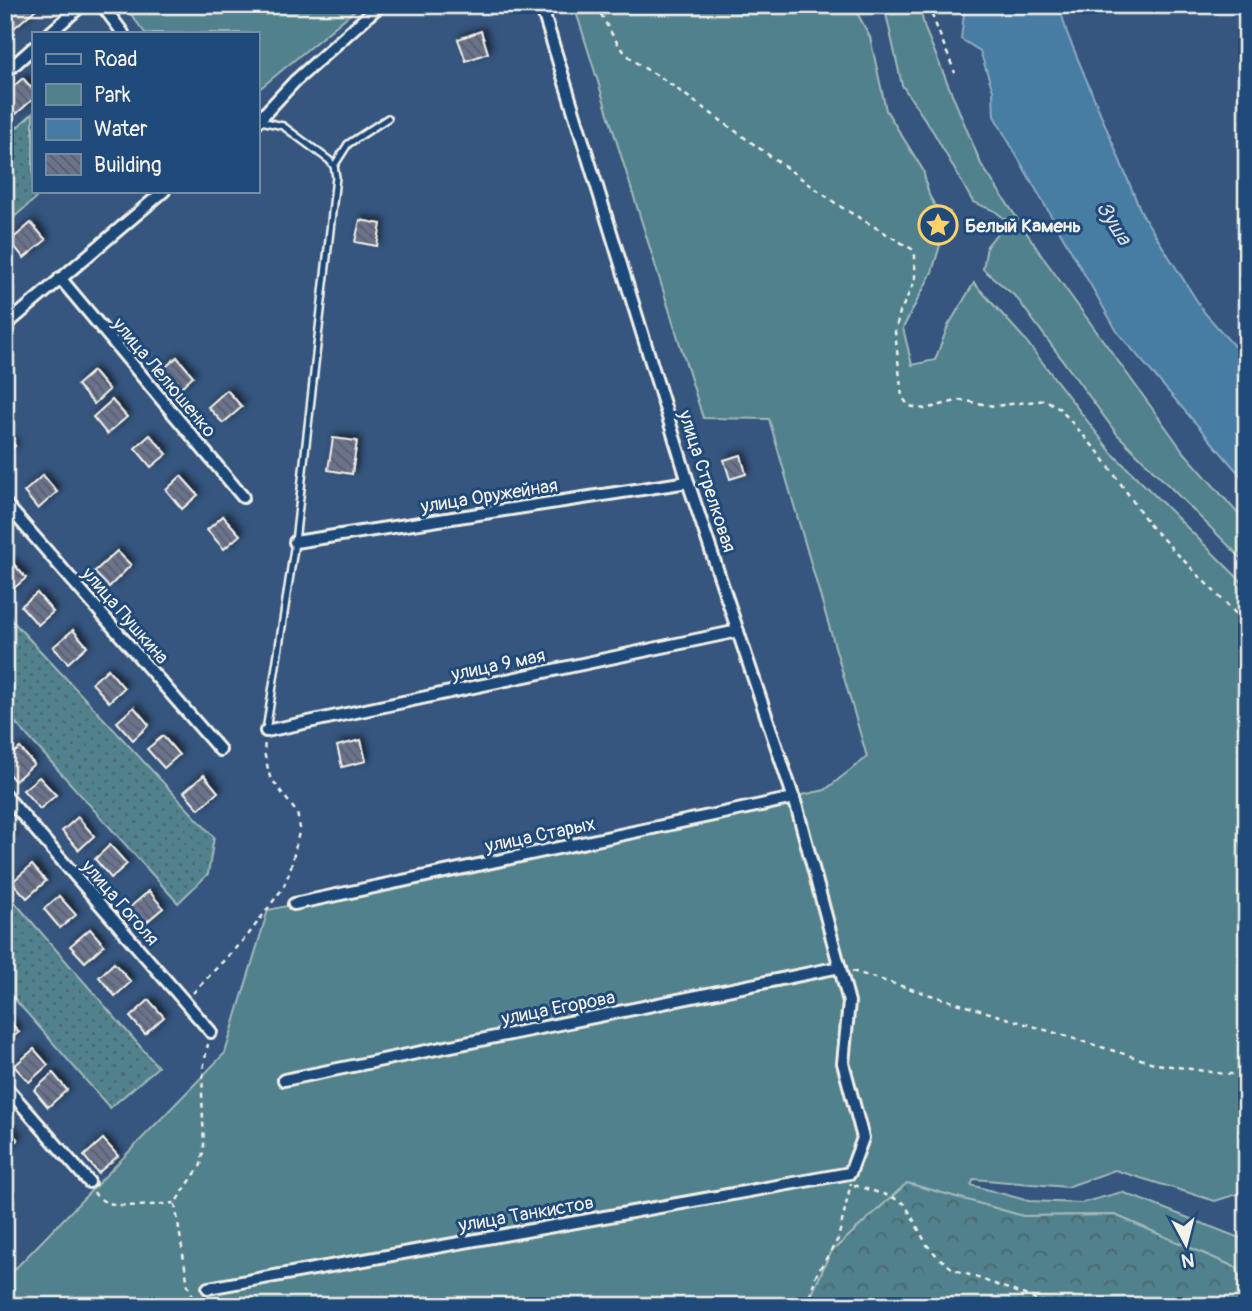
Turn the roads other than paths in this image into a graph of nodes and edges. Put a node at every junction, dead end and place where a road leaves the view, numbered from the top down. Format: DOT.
graph roads {
  1 [pos="82,5"];
  2 [pos="102,5"];
  3 [pos="380,5"];
  4 [pos="541,5"];
  5 [pos="51,32"];
  6 [pos="122,32"];
  7 [pos="32,49"];
  8 [pos="5,73"];
  9 [pos="388,118"];
  10 [pos="259,122"];
  11 [pos="334,166"];
  12 [pos="163,192"];
  13 [pos="60,278"];
  14 [pos="5,326"];
  15 [pos="688,482"];
  16 [pos="243,497"];
  17 [pos="5,503"];
  18 [pos="295,542"];
  19 [pos="738,631"];
  20 [pos="266,731"];
  21 [pos="219,750"];
  22 [pos="5,795"];
  23 [pos="794,798"];
  24 [pos="293,904"];
  25 [pos="840,967"];
  26 [pos="211,1032"];
  27 [pos="284,1080"];
  28 [pos="5,1086"];
  29 [pos="851,1178"];
  30 [pos="89,1182"];
  31 [pos="208,1288"];
  1 -- 5 [label="street"];
  2 -- 6 [label="street"];
  3 -- 10 [label="street"];
  4 -- 15 [label="street, улица Стрелковая"];
  7 -- 8 [label="street"];
  9 -- 11 [label="lane"];
  10 -- 11 [label="lane"];
  11 -- 18 [label="lane"];
  12 -- 13 [label="street"];
  13 -- 14 [label="street"];
  13 -- 16 [label="street, улица Лелюшенко"];
  15 -- 18 [label="street, улица Оружейная"];
  15 -- 19 [label="street, улица Стрелковая"];
  17 -- 21 [label="street, улица Пушкина"];
  18 -- 20 [label="lane"];
  19 -- 20 [label="street, улица 9 мая"];
  19 -- 23 [label="street, улица Стрелковая"];
  22 -- 26 [label="street, улица Гоголя"];
  23 -- 24 [label="street, улица Старых"];
  23 -- 25 [label="street, улица Стрелковая"];
  25 -- 27 [label="street, улица Егорова"];
  25 -- 29 [label="street, улица Стрелковая"];
  28 -- 30 [label="street"];
  29 -- 31 [label="street, улица Танкистов"];
}
